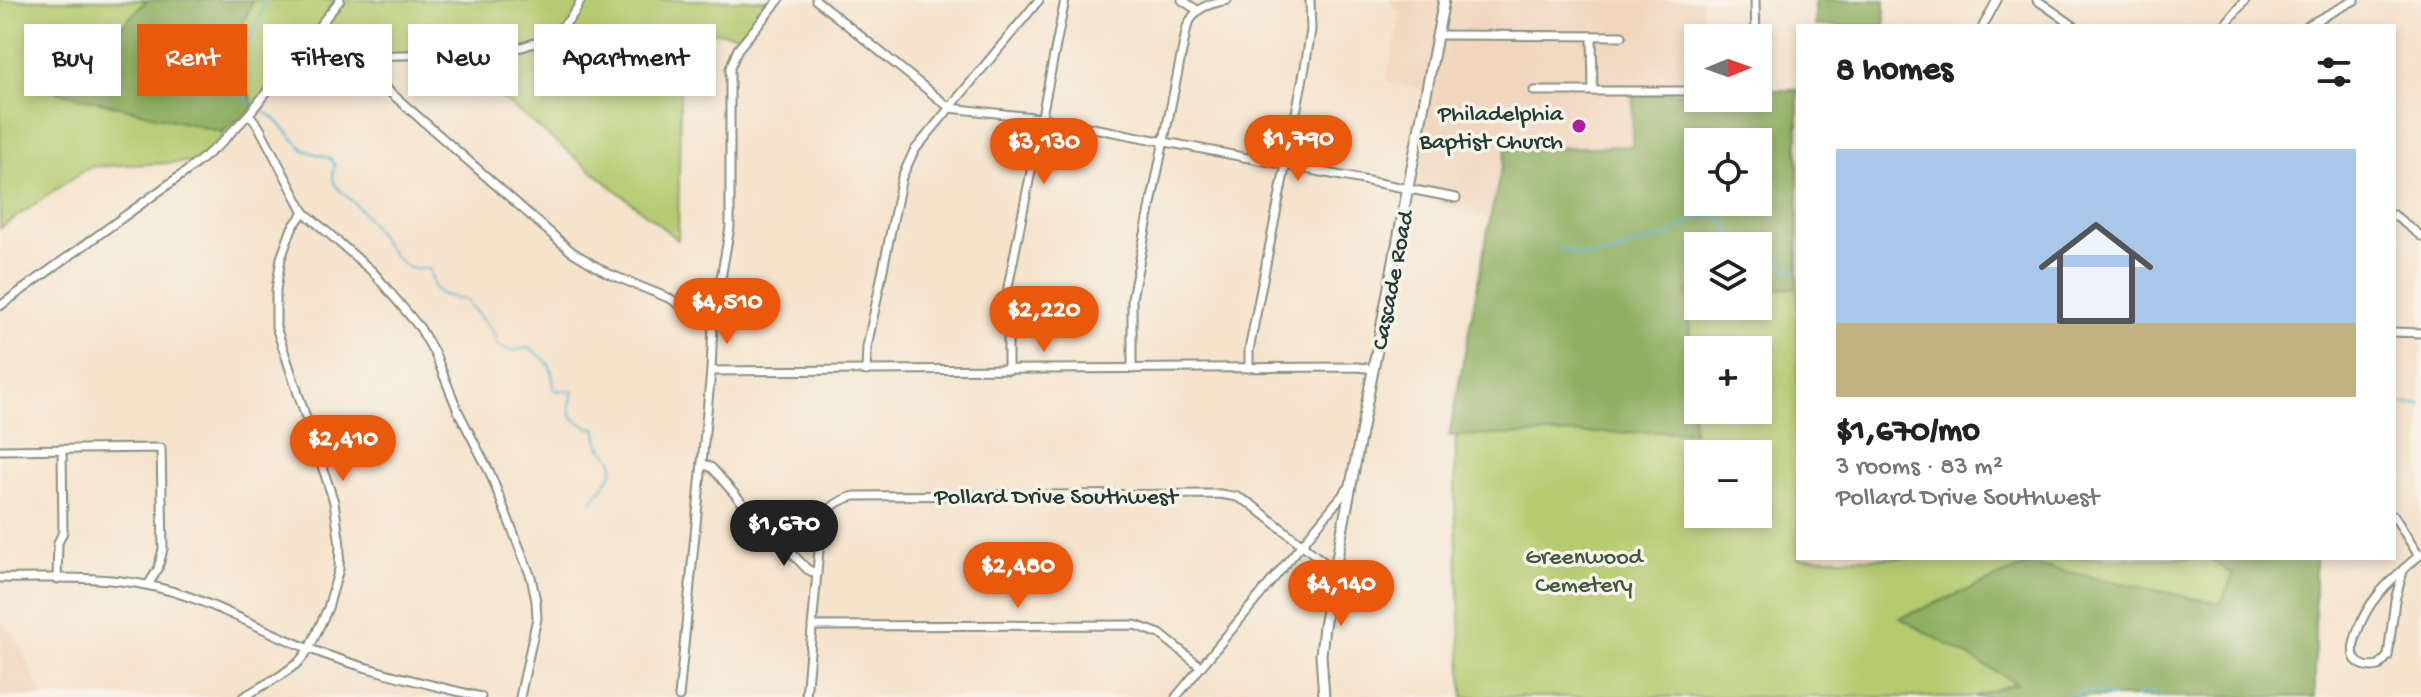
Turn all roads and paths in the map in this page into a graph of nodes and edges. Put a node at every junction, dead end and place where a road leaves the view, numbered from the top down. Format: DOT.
graph roads {
  1 [pos="340,0"];
  2 [pos="581,0"];
  3 [pos="779,0"];
  4 [pos="816,0"];
  5 [pos="1039,0"];
  6 [pos="1065,0"];
  7 [pos="1182,0"];
  8 [pos="1227,0"];
  9 [pos="1310,0"];
  10 [pos="1444,0"];
  11 [pos="1755,0"];
  12 [pos="1997,0"];
  13 [pos="2037,0"];
  14 [pos="2245,0"];
  15 [pos="2355,0"];
  16 [pos="1197,10"];
  17 [pos="320,24"];
  18 [pos="1756,24"];
  19 [pos="1984,24"];
  20 [pos="2071,24"];
  21 [pos="2226,24"];
  22 [pos="2310,24"];
  23 [pos="1438,35"];
  24 [pos="1592,36"];
  25 [pos="1622,36"];
  26 [pos="392,55"];
  27 [pos="1534,91"];
  28 [pos="1593,91"];
  29 [pos="1684,91"];
  30 [pos="392,94"];
  31 [pos="263,96"];
  32 [pos="950,108"];
  33 [pos="249,114"];
  34 [pos="1041,118"];
  35 [pos="1164,142"];
  36 [pos="1286,166"];
  37 [pos="1408,190"];
  38 [pos="1456,198"];
  39 [pos="304,212"];
  40 [pos="2396,217"];
  41 [pos="2421,236"];
  42 [pos="0,306"];
  43 [pos="713,324"];
  44 [pos="2396,332"];
  45 [pos="2421,333"];
  46 [pos="1249,368"];
  47 [pos="1132,369"];
  48 [pos="1374,369"];
  49 [pos="1008,370"];
  50 [pos="711,371"];
  51 [pos="866,371"];
  52 [pos="62,449"];
  53 [pos="0,450"];
  54 [pos="702,463"];
  55 [pos="1351,484"];
  56 [pos="2396,520"];
  57 [pos="821,527"];
  58 [pos="771,531"];
  59 [pos="1303,545"];
  60 [pos="2420,555"];
  61 [pos="2404,568"];
  62 [pos="1335,571"];
  63 [pos="817,574"];
  64 [pos="0,578"];
  65 [pos="57,579"];
  66 [pos="148,585"];
  67 [pos="812,626"];
  68 [pos="309,649"];
  69 [pos="1200,666"];
  70 [pos="452,690"];
  71 [pos="243,697"];
  72 [pos="446,697"];
  73 [pos="481,697"];
  74 [pos="520,697"];
  75 [pos="679,697"];
  76 [pos="806,697"];
  77 [pos="1176,697"];
  78 [pos="1324,697"];
  1 -- 17 [label="street"];
  2 -- 26 [label="street"];
  3 -- 43 [label="street"];
  4 -- 32 [label="street"];
  5 -- 32 [label="street"];
  6 -- 34 [label="street"];
  7 -- 16 [label="street"];
  8 -- 16 [label="street"];
  9 -- 36 [label="street"];
  10 -- 23 [label="main road, Cascade Road"];
  11 -- 18 [label="street"];
  12 -- 19 [label="street"];
  13 -- 20 [label="street"];
  14 -- 21 [label="street"];
  15 -- 22 [label="street"];
  16 -- 35 [label="street"];
  23 -- 24 [label="street"];
  23 -- 37 [label="main road, Cascade Road"];
  24 -- 25 [label="street"];
  24 -- 28 [label="street"];
  27 -- 28 [label="street"];
  28 -- 29 [label="street"];
  30 -- 43 [label="street"];
  31 -- 33 [label="street"];
  32 -- 34 [label="street"];
  32 -- 51 [label="street"];
  33 -- 39 [label="street"];
  33 -- 42 [label="street"];
  34 -- 35 [label="street"];
  34 -- 49 [label="street"];
  35 -- 36 [label="street"];
  35 -- 47 [label="street"];
  36 -- 37 [label="street"];
  36 -- 46 [label="street"];
  37 -- 38 [label="street"];
  37 -- 48 [label="main road, Cascade Road"];
  39 -- 68 [label="street"];
  39 -- 74 [label="street"];
  40 -- 41 [label="street"];
  43 -- 50 [label="street"];
  44 -- 45 [label="street"];
  46 -- 47 [label="street"];
  46 -- 48 [label="street"];
  47 -- 49 [label="street"];
  48 -- 55 [label="main road, Cascade Road"];
  49 -- 51 [label="street"];
  50 -- 51 [label="street"];
  50 -- 54 [label="street"];
  52 -- 53 [label="street"];
  52 -- 65 [label="street"];
  52 -- 66 [label="street"];
  54 -- 58 [label="street"];
  54 -- 75 [label="street"];
  55 -- 59 [label="street"];
  55 -- 62 [label="main road, Cascade Road"];
  56 -- 60 [label="street"];
  57 -- 58 [label="street"];
  57 -- 59 [label="street, Pollard Drive Southwest"];
  57 -- 63 [label="street"];
  58 -- 63 [label="street"];
  59 -- 62 [label="street, Pollard Drive Southwest"];
  59 -- 69 [label="street"];
  60 -- 61 [label="street"];
  61 -- 61 [label="street"];
  62 -- 78 [label="main road, Cascade Road"];
  63 -- 67 [label="street"];
  64 -- 65 [label="street"];
  65 -- 66 [label="street"];
  66 -- 68 [label="street"];
  67 -- 69 [label="street"];
  67 -- 76 [label="street"];
  68 -- 70 [label="street"];
  68 -- 71 [label="street"];
  69 -- 77 [label="street"];
  70 -- 72 [label="street"];
  70 -- 73 [label="street"];
}
